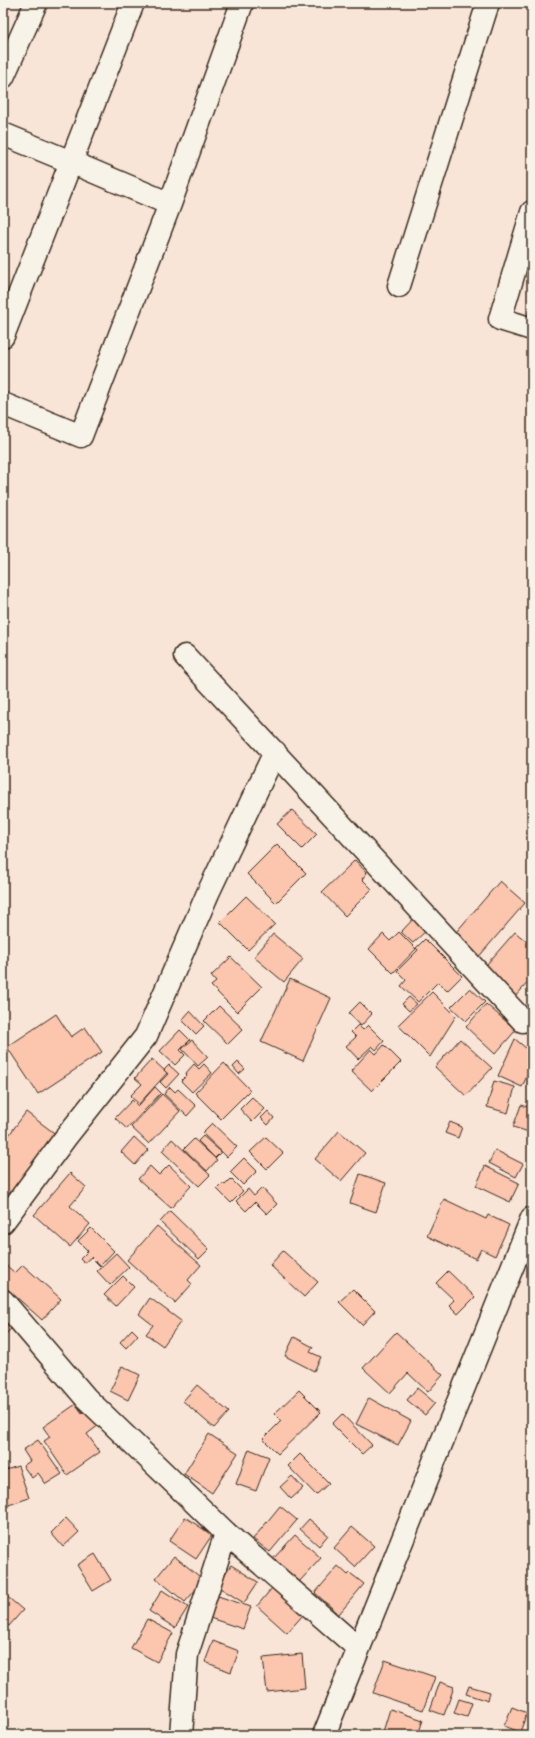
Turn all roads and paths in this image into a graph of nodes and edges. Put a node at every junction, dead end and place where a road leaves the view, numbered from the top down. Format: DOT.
graph roads {
  1 [pos="36,3"];
  2 [pos="133,3"];
  3 [pos="242,3"];
  4 [pos="488,3"];
  5 [pos="3,77"];
  6 [pos="3,134"];
  7 [pos="71,162"];
  8 [pos="170,204"];
  9 [pos="532,212"];
  10 [pos="399,286"];
  11 [pos="532,329"];
  12 [pos="3,336"];
  13 [pos="3,404"];
  14 [pos="185,656"];
  15 [pos="275,752"];
  16 [pos="523,1021"];
  17 [pos="532,1218"];
  18 [pos="3,1222"];
  19 [pos="3,1301"];
  20 [pos="226,1533"];
  21 [pos="358,1648"];
  22 [pos="181,1735"];
  23 [pos="324,1735"];
  1 -- 5 [label="street"];
  2 -- 7 [label="street"];
  3 -- 8 [label="street"];
  4 -- 10 [label="street"];
  6 -- 7 [label="street"];
  7 -- 8 [label="street"];
  7 -- 12 [label="street"];
  8 -- 13 [label="street"];
  9 -- 11 [label="street"];
  14 -- 15 [label="street"];
  15 -- 16 [label="street"];
  15 -- 18 [label="street"];
  17 -- 21 [label="street"];
  19 -- 20 [label="street"];
  20 -- 21 [label="street"];
  20 -- 22 [label="street"];
  21 -- 23 [label="street"];
}
